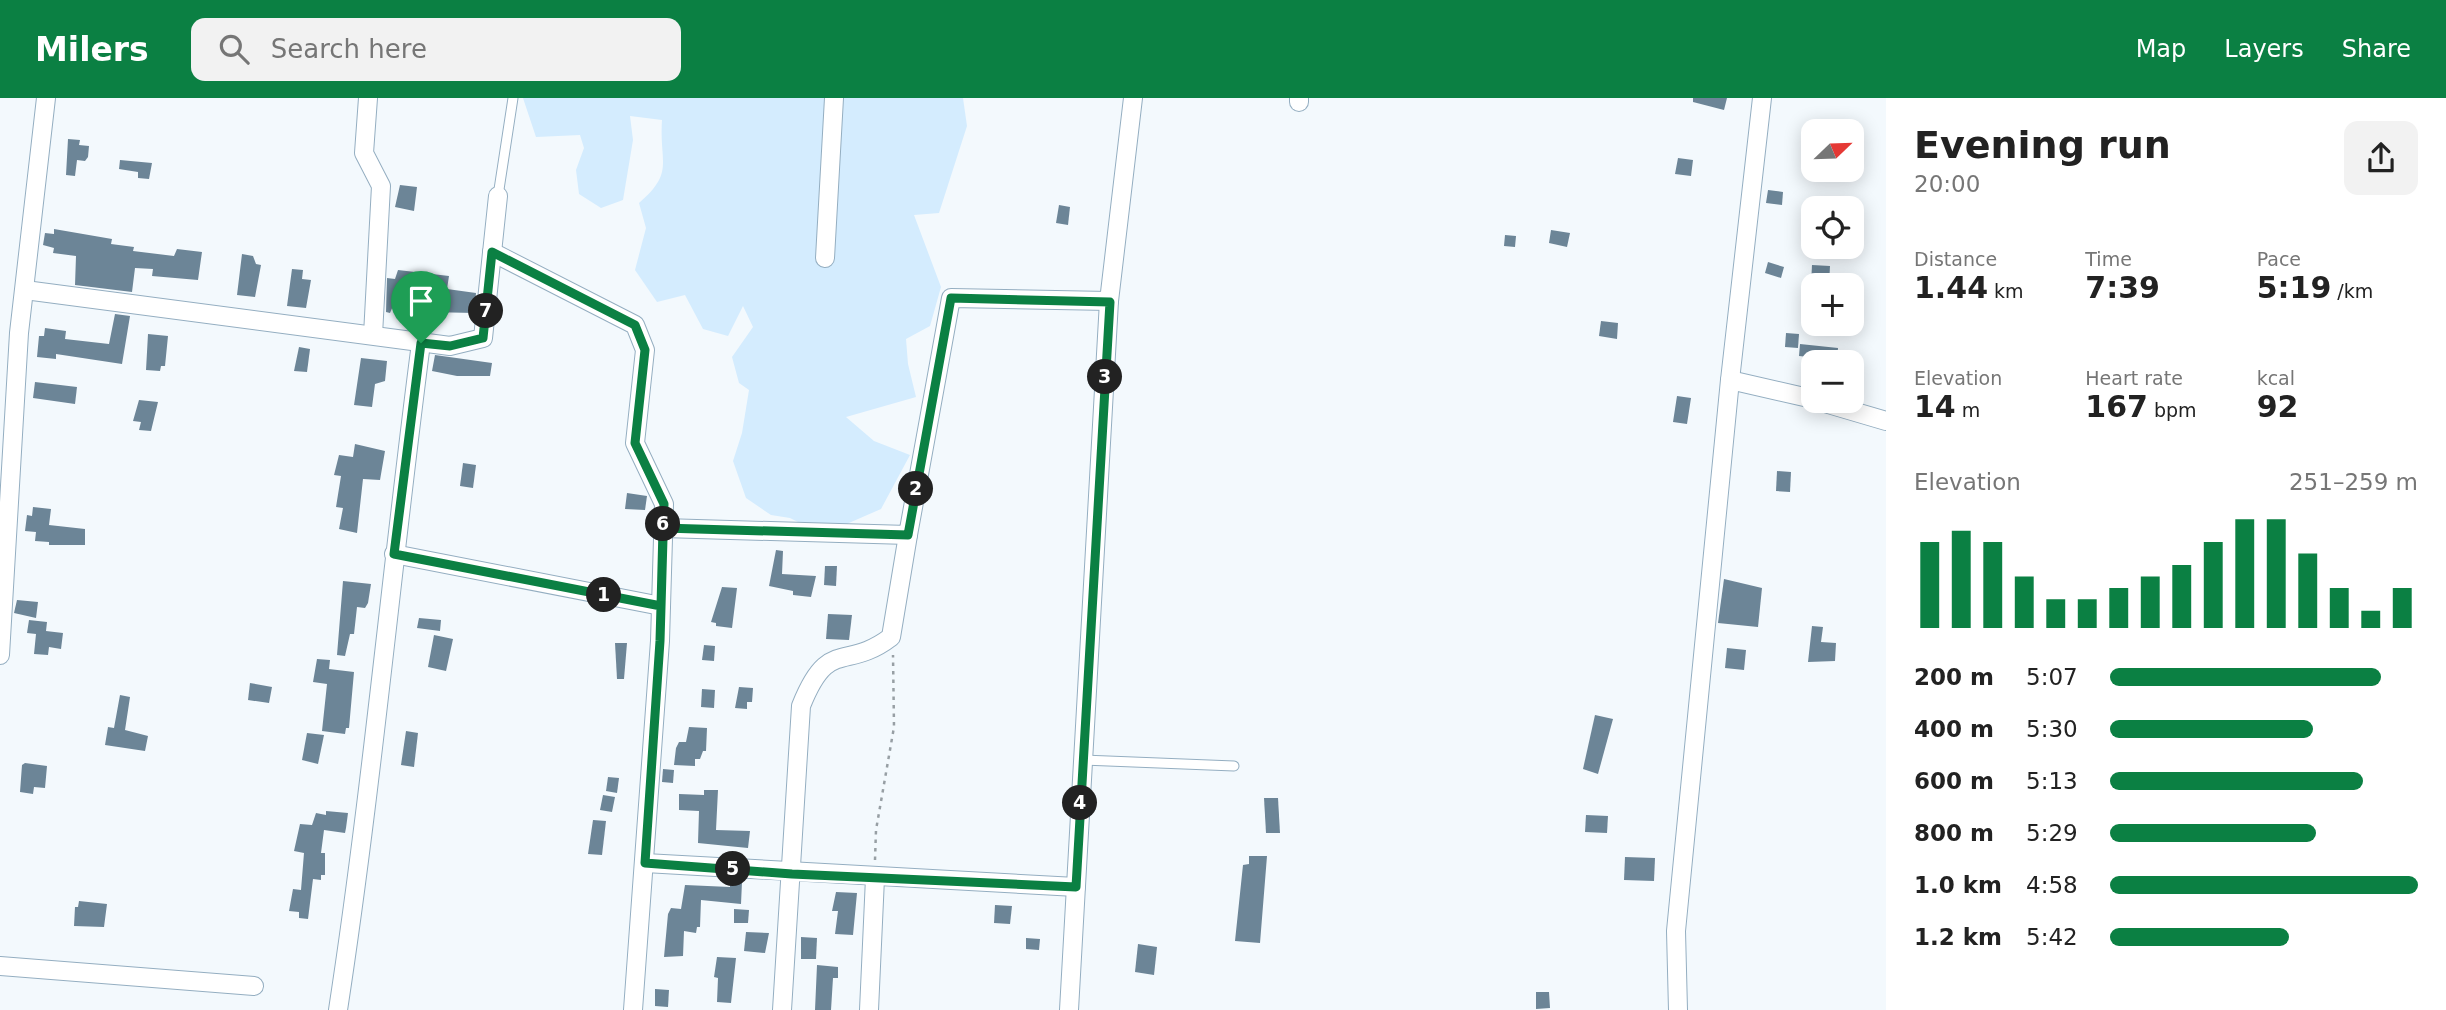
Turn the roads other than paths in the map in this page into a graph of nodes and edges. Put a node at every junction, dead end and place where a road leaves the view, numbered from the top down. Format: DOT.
graph roads {
  1 [pos="46,98"];
  2 [pos="368,98"];
  3 [pos="513,98"];
  4 [pos="834,98"];
  5 [pos="1133,98"];
  6 [pos="1762,98"];
  7 [pos="498,196"];
  8 [pos="492,252"];
  9 [pos="825,258"];
  10 [pos="25,290"];
  11 [pos="1110,302"];
  12 [pos="0,332"];
  13 [pos="19,333"];
  14 [pos="373,335"];
  15 [pos="421,343"];
  16 [pos="1730,380"];
  17 [pos="1801,396"];
  18 [pos="1859,413"];
  19 [pos="1886,421"];
  20 [pos="663,528"];
  21 [pos="908,535"];
  22 [pos="394,554"];
  23 [pos="661,606"];
  24 [pos="0,655"];
  25 [pos="1083,760"];
  26 [pos="1234,766"];
  27 [pos="645,863"];
  28 [pos="792,874"];
  29 [pos="875,878"];
  30 [pos="1076,887"];
  31 [pos="0,966"];
  32 [pos="254,986"];
  33 [pos="338,1010"];
  34 [pos="634,1010"];
  35 [pos="782,1010"];
  36 [pos="869,1010"];
  37 [pos="1069,1010"];
  38 [pos="1678,1010"];
  1 -- 10 [label="street"];
  2 -- 14 [label="street"];
  3 -- 7 [label="lane"];
  4 -- 9 [label="street"];
  5 -- 11 [label="street"];
  6 -- 16 [label="street"];
  7 -- 8 [label="street"];
  8 -- 15 [label="street"];
  8 -- 20 [label="street"];
  10 -- 13 [label="street"];
  10 -- 14 [label="street"];
  11 -- 21 [label="street"];
  11 -- 25 [label="street"];
  12 -- 13 [label="street"];
  13 -- 24 [label="street"];
  14 -- 15 [label="street"];
  15 -- 22 [label="street"];
  16 -- 17 [label="street"];
  16 -- 38 [label="street"];
  18 -- 19 [label="street"];
  20 -- 21 [label="street"];
  20 -- 23 [label="street"];
  21 -- 28 [label="street"];
  22 -- 23 [label="street"];
  22 -- 33 [label="street"];
  23 -- 27 [label="street"];
  25 -- 26 [label="lane"];
  25 -- 30 [label="street"];
  27 -- 28 [label="street"];
  27 -- 34 [label="street"];
  28 -- 29 [label="street"];
  28 -- 35 [label="street"];
  29 -- 30 [label="street"];
  29 -- 36 [label="street"];
  30 -- 37 [label="street"];
  31 -- 32 [label="street"];
}
